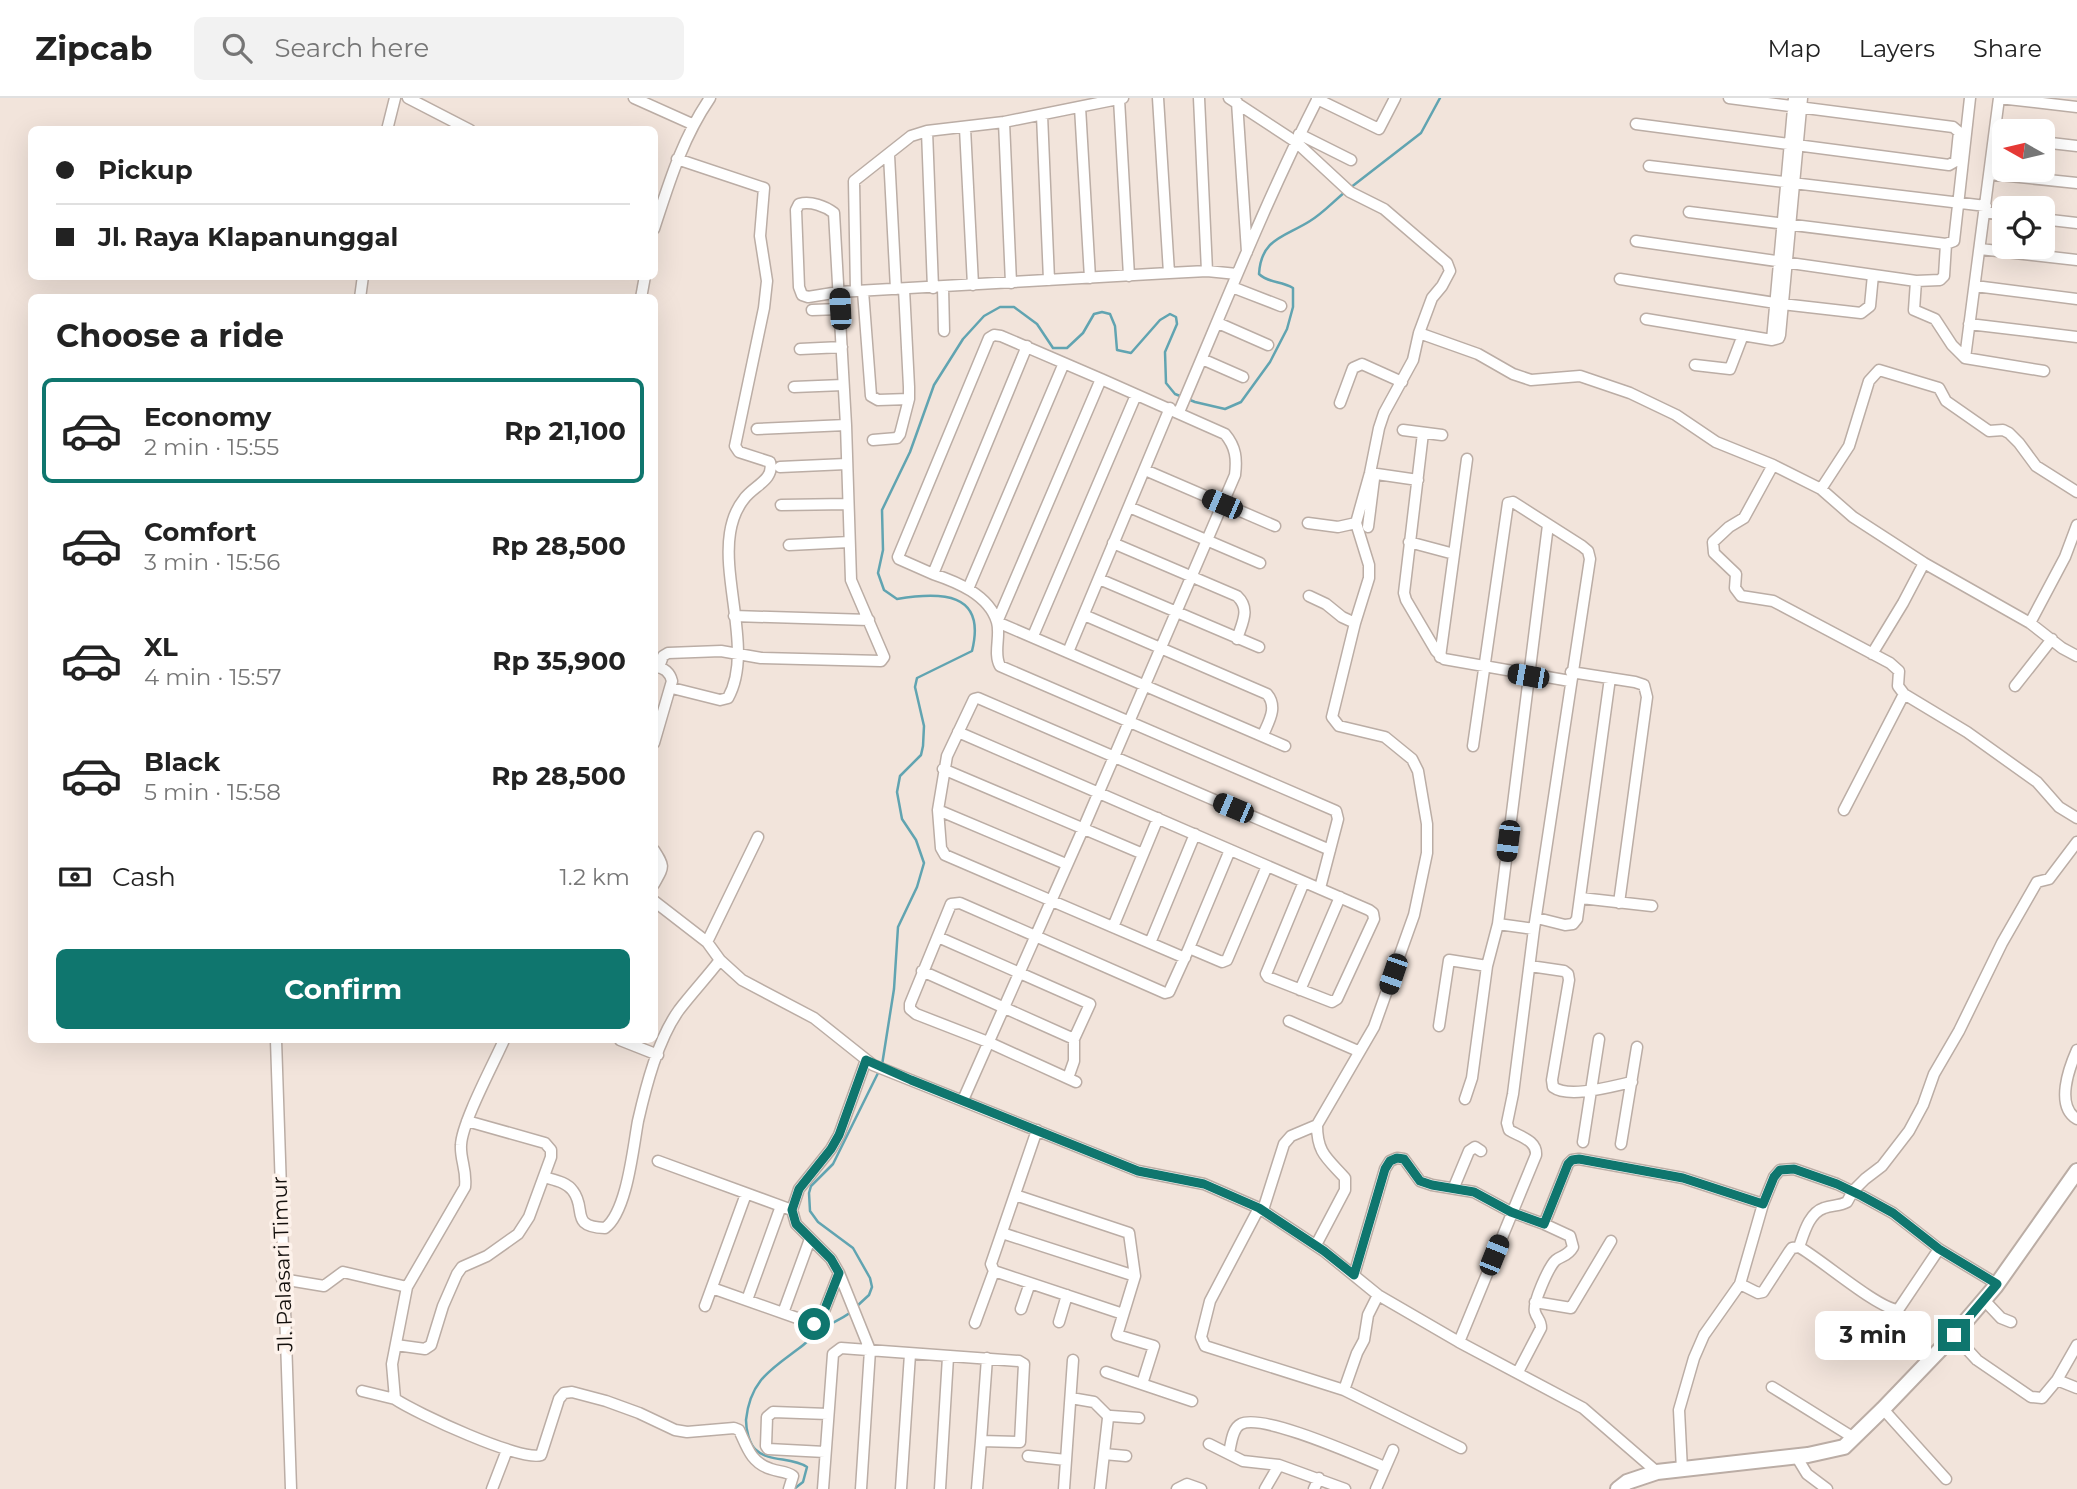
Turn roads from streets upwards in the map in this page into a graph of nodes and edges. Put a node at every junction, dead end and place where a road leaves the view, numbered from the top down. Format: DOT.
graph roads {
  1 [pos="395,98"];
  2 [pos="408,98"];
  3 [pos="634,98"];
  4 [pos="710,98"];
  5 [pos="1121,98"];
  6 [pos="1158,98"];
  7 [pos="1199,98"];
  8 [pos="1395,98"];
  9 [pos="1729,98"];
  10 [pos="1970,98"];
  11 [pos="1318,99"];
  12 [pos="1233,100"];
  13 [pos="1797,103"];
  14 [pos="1080,107"];
  15 [pos="2077,107"];
  16 [pos="1042,114"];
  17 [pos="1999,119"];
  18 [pos="1004,122"];
  19 [pos="692,124"];
  20 [pos="1636,124"];
  21 [pos="388,126"];
  22 [pos="462,126"];
  23 [pos="965,128"];
  24 [pos="927,131"];
  25 [pos="1297,138"];
  26 [pos="2055,143"];
  27 [pos="1793,146"];
  28 [pos="2077,146"];
  29 [pos="889,155"];
  30 [pos="677,159"];
  31 [pos="1351,160"];
  32 [pos="1648,166"];
  33 [pos="1992,166"];
  34 [pos="1990,174"];
  35 [pos="2077,183"];
  36 [pos="1789,185"];
  37 [pos="1958,203"];
  38 [pos="1986,209"];
  39 [pos="1992,211"];
  40 [pos="1689,212"];
  41 [pos="658,217"];
  42 [pos="2055,220"];
  43 [pos="1786,223"];
  44 [pos="2077,223"];
  45 [pos="1636,241"];
  46 [pos="1946,244"];
  47 [pos="1980,249"];
  48 [pos="1248,253"];
  49 [pos="2077,260"];
  50 [pos="1782,263"];
  51 [pos="1207,271"];
  52 [pos="1169,273"];
  53 [pos="1237,274"];
  54 [pos="1873,275"];
  55 [pos="1129,276"];
  56 [pos="1090,278"];
  57 [pos="1620,279"];
  58 [pos="1049,280"];
  59 [pos="1916,281"];
  60 [pos="1011,283"];
  61 [pos="972,285"];
  62 [pos="1975,286"];
  63 [pos="938,287"];
  64 [pos="1232,288"];
  65 [pos="900,289"];
  66 [pos="860,291"];
  67 [pos="839,292"];
  68 [pos="2077,299"];
  69 [pos="1778,303"];
  70 [pos="1281,306"];
  71 [pos="840,309"];
  72 [pos="812,310"];
  73 [pos="1646,319"];
  74 [pos="1218,323"];
  75 [pos="1969,324"];
  76 [pos="944,331"];
  77 [pos="1419,333"];
  78 [pos="1743,335"];
  79 [pos="2077,337"];
  80 [pos="1268,345"];
  81 [pos="1027,346"];
  82 [pos="842,347"];
  83 [pos="800,349"];
  84 [pos="1965,358"];
  85 [pos="1202,359"];
  86 [pos="1064,363"];
  87 [pos="1695,365"];
  88 [pos="2044,370"];
  89 [pos="1243,377"];
  90 [pos="1101,379"];
  91 [pos="1402,382"];
  92 [pos="844,385"];
  93 [pos="794,387"];
  94 [pos="1136,395"];
  95 [pos="909,399"];
  96 [pos="1340,403"];
  97 [pos="1177,408"];
  98 [pos="846,425"];
  99 [pos="757,429"];
  100 [pos="1403,430"];
  101 [pos="1423,433"];
  102 [pos="1442,435"];
  103 [pos="873,440"];
  104 [pos="1467,459"];
  105 [pos="846,464"];
  106 [pos="1773,465"];
  107 [pos="780,467"];
  108 [pos="1145,470"];
  109 [pos="1373,474"];
  110 [pos="1418,480"];
  111 [pos="1821,489"];
  112 [pos="2077,492"];
  113 [pos="848,504"];
  114 [pos="1222,504"];
  115 [pos="781,505"];
  116 [pos="1129,508"];
  117 [pos="1308,523"];
  118 [pos="1356,523"];
  119 [pos="2077,525"];
  120 [pos="1275,526"];
  121 [pos="1548,526"];
  122 [pos="1368,527"];
  123 [pos="1207,540"];
  124 [pos="849,542"];
  125 [pos="1409,542"];
  126 [pos="1113,543"];
  127 [pos="789,545"];
  128 [pos="1454,554"];
  129 [pos="1260,563"];
  130 [pos="1924,563"];
  131 [pos="933,574"];
  132 [pos="1191,576"];
  133 [pos="1099,579"];
  134 [pos="968,589"];
  135 [pos="1309,596"];
  136 [pos="1176,613"];
  137 [pos="1084,615"];
  138 [pos="734,616"];
  139 [pos="869,620"];
  140 [pos="997,622"];
  141 [pos="1355,623"];
  142 [pos="2030,623"];
  143 [pos="1033,636"];
  144 [pos="1237,639"];
  145 [pos="2052,639"];
  146 [pos="1259,648"];
  147 [pos="1160,649"];
  148 [pos="1068,652"];
  149 [pos="738,654"];
  150 [pos="1872,654"];
  151 [pos="2077,656"];
  152 [pos="1440,657"];
  153 [pos="658,665"];
  154 [pos="1483,667"];
  155 [pos="658,668"];
  156 [pos="1528,676"];
  157 [pos="1571,677"];
  158 [pos="1610,678"];
  159 [pos="1146,684"];
  160 [pos="2015,686"];
  161 [pos="672,688"];
  162 [pos="1904,694"];
  163 [pos="1129,720"];
  164 [pos="658,728"];
  165 [pos="958,732"];
  166 [pos="1263,735"];
  167 [pos="1284,746"];
  168 [pos="1473,746"];
  169 [pos="1112,757"];
  170 [pos="943,769"];
  171 [pos="1097,791"];
  172 [pos="938,810"];
  173 [pos="1844,810"];
  174 [pos="1158,818"];
  175 [pos="2077,818"];
  176 [pos="1083,829"];
  177 [pos="1195,834"];
  178 [pos="758,837"];
  179 [pos="2077,842"];
  180 [pos="1230,850"];
  181 [pos="1330,850"];
  182 [pos="658,854"];
  183 [pos="1143,854"];
  184 [pos="1066,864"];
  185 [pos="1267,866"];
  186 [pos="658,876"];
  187 [pos="1304,882"];
  188 [pos="1320,888"];
  189 [pos="1340,897"];
  190 [pos="1581,898"];
  191 [pos="1050,900"];
  192 [pos="1619,903"];
  193 [pos="658,904"];
  194 [pos="1652,906"];
  195 [pos="1498,924"];
  196 [pos="1535,924"];
  197 [pos="1113,927"];
  198 [pos="1035,934"];
  199 [pos="938,937"];
  200 [pos="706,942"];
  201 [pos="1150,943"];
  202 [pos="1187,953"];
  203 [pos="720,960"];
  204 [pos="1488,966"];
  205 [pos="1530,966"];
  206 [pos="922,971"];
  207 [pos="1020,971"];
  208 [pos="1300,990"];
  209 [pos="1004,1007"];
  210 [pos="1289,1021"];
  211 [pos="1439,1026"];
  212 [pos="1074,1039"];
  213 [pos="1599,1039"];
  214 [pos="988,1042"];
  215 [pos="276,1043"];
  216 [pos="503,1043"];
  217 [pos="628,1043"];
  218 [pos="1637,1047"];
  219 [pos="2077,1050"];
  220 [pos="1358,1051"];
  221 [pos="658,1055"];
  222 [pos="870,1062"];
  223 [pos="1632,1082"];
  224 [pos="1591,1091"];
  225 [pos="1465,1099"];
  226 [pos="963,1100"];
  227 [pos="2077,1119"];
  228 [pos="467,1121"];
  229 [pos="1317,1125"];
  230 [pos="1037,1130"];
  231 [pos="1583,1142"];
  232 [pos="1621,1144"];
  233 [pos="1481,1151"];
  234 [pos="658,1161"];
  235 [pos="2077,1171"];
  236 [pos="544,1177"];
  237 [pos="1454,1187"];
  238 [pos="1853,1191"];
  239 [pos="746,1194"];
  240 [pos="1015,1195"];
  241 [pos="1763,1204"];
  242 [pos="786,1208"];
  243 [pos="1261,1209"];
  244 [pos="1511,1212"];
  245 [pos="1544,1224"];
  246 [pos="1002,1233"];
  247 [pos="810,1239"];
  248 [pos="1611,1241"];
  249 [pos="1316,1245"];
  250 [pos="1799,1247"];
  251 [pos="1939,1249"];
  252 [pos="994,1271"];
  253 [pos="839,1273"];
  254 [pos="1354,1275"];
  255 [pos="1135,1276"];
  256 [pos="282,1279"];
  257 [pos="1030,1283"];
  258 [pos="1740,1284"];
  259 [pos="1997,1284"];
  260 [pos="407,1287"];
  261 [pos="712,1288"];
  262 [pos="1378,1295"];
  263 [pos="1067,1296"];
  264 [pos="747,1300"];
  265 [pos="1984,1300"];
  266 [pos="1535,1302"];
  267 [pos="705,1306"];
  268 [pos="1021,1309"];
  269 [pos="783,1313"];
  270 [pos="1124,1314"];
  271 [pos="1059,1322"];
  272 [pos="2011,1322"];
  273 [pos="975,1323"];
  274 [pos="1954,1335"];
  275 [pos="1459,1342"];
  276 [pos="396,1345"];
  277 [pos="2077,1345"];
  278 [pos="870,1350"];
  279 [pos="910,1354"];
  280 [pos="948,1357"];
  281 [pos="987,1358"];
  282 [pos="1073,1360"];
  283 [pos="1106,1372"];
  284 [pos="1518,1373"];
  285 [pos="2057,1380"];
  286 [pos="1142,1384"];
  287 [pos="1772,1387"];
  288 [pos="2077,1388"];
  289 [pos="1344,1390"];
  290 [pos="362,1391"];
  291 [pos="1071,1398"];
  292 [pos="395,1399"];
  293 [pos="1192,1401"];
  294 [pos="1883,1409"];
  295 [pos="828,1414"];
  296 [pos="1109,1417"];
  297 [pos="1139,1418"];
  298 [pos="1854,1438"];
  299 [pos="981,1441"];
  300 [pos="1209,1444"];
  301 [pos="1461,1448"];
  302 [pos="507,1450"];
  303 [pos="1392,1450"];
  304 [pos="825,1452"];
  305 [pos="1104,1454"];
  306 [pos="1229,1454"];
  307 [pos="1028,1456"];
  308 [pos="1126,1456"];
  309 [pos="1796,1456"];
  310 [pos="1066,1460"];
  311 [pos="1279,1465"];
  312 [pos="1385,1467"];
  313 [pos="1682,1469"];
  314 [pos="1657,1472"];
  315 [pos="1319,1478"];
  316 [pos="1945,1479"];
  317 [pos="291,1489"];
  318 [pos="492,1489"];
  319 [pos="789,1489"];
  320 [pos="823,1489"];
  321 [pos="862,1489"];
  322 [pos="901,1489"];
  323 [pos="940,1489"];
  324 [pos="977,1489"];
  325 [pos="1063,1489"];
  326 [pos="1100,1489"];
  327 [pos="1177,1489"];
  328 [pos="1201,1489"];
  329 [pos="1265,1489"];
  330 [pos="1314,1489"];
  331 [pos="1345,1489"];
  332 [pos="1376,1489"];
  333 [pos="1618,1489"];
  334 [pos="1827,1489"];
  1 -- 21 [label="street"];
  2 -- 22 [label="street"];
  3 -- 19 [label="street"];
  4 -- 19 [label="street"];
  5 -- 14 [label="street"];
  5 -- 55 [label="street"];
  6 -- 52 [label="street"];
  7 -- 51 [label="street"];
  8 -- 11 [label="street"];
  9 -- 13 [label="street"];
  10 -- 37 [label="street"];
  11 -- 25 [label="street"];
  12 -- 25 [label="street"];
  12 -- 48 [label="street"];
  13 -- 27 [label="street"];
  13 -- 27 [label="street"];
  14 -- 16 [label="street"];
  14 -- 56 [label="street"];
  15 -- 17 [label="street"];
  16 -- 18 [label="street"];
  16 -- 58 [label="street"];
  18 -- 23 [label="street"];
  18 -- 60 [label="street"];
  19 -- 30 [label="street"];
  20 -- 27 [label="street"];
  23 -- 24 [label="street"];
  23 -- 61 [label="street"];
  24 -- 29 [label="street"];
  24 -- 63 [label="street"];
  25 -- 31 [label="street"];
  25 -- 48 [label="street"];
  25 -- 77 [label="street"];
  26 -- 28 [label="street"];
  27 -- 36 [label="street"];
  29 -- 65 [label="street"];
  29 -- 66 [label="street"];
  30 -- 41 [label="street"];
  30 -- 138 [label="street"];
  32 -- 36 [label="street"];
  33 -- 34 [label="street"];
  34 -- 35 [label="street"];
  34 -- 38 [label="street"];
  36 -- 37 [label="street"];
  36 -- 43 [label="street"];
  37 -- 38 [label="street"];
  37 -- 46 [label="street"];
  38 -- 39 [label="street"];
  38 -- 47 [label="street"];
  40 -- 43 [label="street"];
  42 -- 44 [label="street"];
  43 -- 46 [label="street"];
  43 -- 50 [label="street"];
  45 -- 50 [label="street"];
  46 -- 59 [label="street"];
  47 -- 49 [label="street"];
  47 -- 62 [label="street"];
  48 -- 53 [label="street"];
  50 -- 54 [label="street"];
  50 -- 69 [label="street"];
  51 -- 52 [label="street"];
  51 -- 53 [label="street"];
  52 -- 55 [label="street"];
  53 -- 64 [label="street"];
  54 -- 59 [label="street"];
  54 -- 69 [label="street"];
  55 -- 56 [label="street"];
  56 -- 58 [label="street"];
  57 -- 69 [label="street"];
  58 -- 60 [label="street"];
  59 -- 84 [label="street"];
  60 -- 61 [label="street"];
  61 -- 63 [label="street"];
  62 -- 68 [label="street"];
  62 -- 75 [label="street"];
  63 -- 65 [label="street"];
  63 -- 76 [label="street"];
  64 -- 70 [label="street"];
  64 -- 74 [label="street"];
  65 -- 66 [label="street"];
  65 -- 95 [label="street"];
  66 -- 67 [label="street"];
  66 -- 95 [label="street"];
  67 -- 67 [label="street"];
  67 -- 71 [label="street"];
  69 -- 78 [label="street"];
  71 -- 72 [label="street"];
  71 -- 82 [label="street"];
  73 -- 78 [label="street"];
  74 -- 80 [label="street"];
  74 -- 85 [label="street"];
  75 -- 79 [label="street"];
  75 -- 84 [label="street"];
  77 -- 91 [label="street"];
  77 -- 106 [label="street"];
  78 -- 87 [label="street"];
  81 -- 86 [label="street"];
  81 -- 131 [label="street"];
  81 -- 131 [label="street"];
  82 -- 83 [label="street"];
  82 -- 92 [label="street"];
  84 -- 88 [label="street"];
  85 -- 89 [label="street"];
  85 -- 97 [label="street"];
  86 -- 90 [label="street"];
  86 -- 134 [label="street"];
  90 -- 94 [label="street"];
  90 -- 140 [label="street"];
  91 -- 96 [label="street"];
  91 -- 109 [label="street"];
  92 -- 93 [label="street"];
  92 -- 98 [label="street"];
  94 -- 97 [label="street"];
  94 -- 143 [label="street"];
  95 -- 103 [label="street"];
  97 -- 108 [label="street"];
  97 -- 114 [label="street"];
  98 -- 99 [label="street"];
  98 -- 105 [label="street"];
  100 -- 101 [label="street"];
  101 -- 102 [label="street"];
  101 -- 110 [label="street"];
  104 -- 128 [label="street"];
  105 -- 107 [label="street"];
  105 -- 113 [label="street"];
  106 -- 111 [label="street"];
  106 -- 150 [label="street"];
  108 -- 114 [label="street"];
  108 -- 116 [label="street"];
  109 -- 110 [label="street"];
  109 -- 118 [label="street"];
  109 -- 122 [label="street"];
  110 -- 125 [label="street"];
  111 -- 112 [label="street"];
  111 -- 130 [label="street"];
  113 -- 115 [label="street"];
  113 -- 124 [label="street"];
  114 -- 120 [label="street"];
  114 -- 123 [label="street"];
  116 -- 123 [label="street"];
  116 -- 126 [label="street"];
  117 -- 118 [label="street"];
  118 -- 141 [label="street"];
  119 -- 142 [label="street"];
  121 -- 154 [label="street"];
  121 -- 156 [label="street"];
  121 -- 157 [label="street"];
  123 -- 129 [label="street"];
  123 -- 132 [label="street"];
  124 -- 127 [label="street"];
  124 -- 139 [label="street"];
  125 -- 128 [label="street"];
  125 -- 152 [label="street"];
  126 -- 132 [label="street"];
  126 -- 133 [label="street"];
  128 -- 152 [label="street"];
  130 -- 142 [label="street"];
  130 -- 150 [label="street"];
  131 -- 134 [label="street"];
  132 -- 136 [label="street"];
  132 -- 144 [label="street"];
  133 -- 136 [label="street"];
  133 -- 137 [label="street"];
  134 -- 140 [label="street"];
  135 -- 141 [label="street"];
  136 -- 144 [label="street"];
  136 -- 147 [label="street"];
  137 -- 147 [label="street"];
  137 -- 148 [label="street"];
  138 -- 139 [label="street"];
  138 -- 149 [label="street"];
  139 -- 149 [label="street"];
  140 -- 143 [label="street"];
  140 -- 163 [label="street"];
  141 -- 220 [label="street"];
  142 -- 145 [label="street"];
  143 -- 148 [label="street"];
  144 -- 146 [label="street"];
  145 -- 151 [label="street"];
  145 -- 160 [label="street"];
  147 -- 159 [label="street"];
  147 -- 166 [label="street"];
  148 -- 159 [label="street"];
  149 -- 153 [label="street"];
  149 -- 161 [label="street"];
  150 -- 162 [label="street"];
  152 -- 154 [label="street"];
  154 -- 156 [label="street"];
  154 -- 168 [label="street"];
  155 -- 161 [label="street"];
  156 -- 157 [label="street"];
  156 -- 195 [label="street"];
  157 -- 158 [label="street"];
  157 -- 196 [label="street"];
  158 -- 190 [label="street"];
  158 -- 192 [label="street"];
  159 -- 163 [label="street"];
  159 -- 166 [label="street"];
  161 -- 164 [label="street"];
  162 -- 173 [label="street"];
  162 -- 175 [label="street"];
  163 -- 169 [label="street"];
  163 -- 181 [label="street"];
  165 -- 169 [label="street"];
  165 -- 170 [label="street"];
  165 -- 171 [label="street"];
  166 -- 167 [label="street"];
  169 -- 171 [label="street"];
  169 -- 181 [label="street"];
  170 -- 172 [label="street"];
  170 -- 176 [label="street"];
  171 -- 174 [label="street"];
  171 -- 176 [label="street"];
  172 -- 184 [label="street"];
  172 -- 191 [label="street"];
  174 -- 177 [label="street"];
  174 -- 183 [label="street"];
  176 -- 183 [label="street"];
  176 -- 184 [label="street"];
  177 -- 180 [label="street"];
  177 -- 201 [label="street"];
  178 -- 200 [label="street"];
  179 -- 238 [label="street"];
  180 -- 185 [label="street"];
  180 -- 202 [label="street"];
  181 -- 188 [label="street"];
  182 -- 186 [label="street"];
  183 -- 197 [label="street"];
  184 -- 191 [label="street"];
  185 -- 187 [label="street"];
  185 -- 202 [label="street"];
  187 -- 188 [label="street"];
  187 -- 208 [label="street"];
  188 -- 189 [label="street"];
  189 -- 208 [label="street"];
  189 -- 208 [label="street"];
  190 -- 192 [label="street"];
  190 -- 196 [label="street"];
  191 -- 197 [label="street"];
  191 -- 198 [label="street"];
  192 -- 194 [label="street"];
  193 -- 200 [label="street"];
  195 -- 196 [label="street"];
  195 -- 204 [label="street"];
  196 -- 205 [label="street"];
  197 -- 201 [label="street"];
  198 -- 199 [label="street"];
  198 -- 202 [label="street"];
  198 -- 207 [label="street"];
  199 -- 206 [label="street"];
  199 -- 207 [label="street"];
  200 -- 203 [label="street"];
  201 -- 202 [label="street"];
  203 -- 221 [label="street"];
  203 -- 222 [label="street"];
  204 -- 211 [label="street"];
  204 -- 225 [label="street"];
  205 -- 224 [label="street"];
  205 -- 244 [label="street"];
  206 -- 209 [label="street"];
  206 -- 214 [label="street"];
  207 -- 209 [label="street"];
  207 -- 212 [label="street"];
  209 -- 212 [label="street"];
  209 -- 214 [label="street"];
  210 -- 220 [label="street"];
  212 -- 214 [label="street"];
  213 -- 224 [label="street"];
  214 -- 226 [label="street"];
  215 -- 256 [label="street, Jl. Palasari Timur"];
  216 -- 228 [label="street"];
  217 -- 221 [label="street"];
  218 -- 223 [label="street"];
  219 -- 227 [label="street"];
  220 -- 229 [label="street"];
  221 -- 236 [label="street"];
  222 -- 226 [label="street"];
  222 -- 242 [label="street"];
  223 -- 224 [label="street"];
  223 -- 232 [label="street"];
  224 -- 231 [label="street"];
  226 -- 230 [label="street"];
  228 -- 236 [label="street"];
  228 -- 260 [label="street"];
  229 -- 243 [label="street"];
  229 -- 249 [label="street"];
  230 -- 240 [label="street"];
  230 -- 243 [label="street"];
  233 -- 237 [label="street"];
  234 -- 239 [label="street"];
  235 -- 259 [label="street"];
  236 -- 276 [label="street"];
  237 -- 244 [label="street"];
  237 -- 254 [label="street"];
  238 -- 241 [label="street"];
  238 -- 250 [label="street"];
  238 -- 251 [label="street"];
  239 -- 242 [label="street"];
  239 -- 261 [label="street"];
  240 -- 246 [label="street"];
  240 -- 255 [label="street"];
  241 -- 245 [label="street"];
  241 -- 258 [label="street"];
  242 -- 247 [label="street"];
  242 -- 264 [label="street"];
  243 -- 249 [label="street"];
  243 -- 289 [label="street"];
  244 -- 245 [label="street"];
  244 -- 275 [label="street"];
  245 -- 266 [label="street"];
  246 -- 252 [label="street"];
  246 -- 255 [label="street"];
  247 -- 253 [label="street"];
  247 -- 269 [label="street"];
  248 -- 266 [label="street"];
  249 -- 254 [label="street"];
  250 -- 251 [label="street"];
  250 -- 258 [label="street"];
  251 -- 259 [label="street"];
  252 -- 257 [label="street"];
  252 -- 273 [label="street"];
  253 -- 269 [label="street"];
  253 -- 278 [label="street"];
  254 -- 262 [label="street"];
  255 -- 270 [label="street"];
  256 -- 260 [label="street"];
  256 -- 317 [label="street, Jl. Palasari Timur"];
  257 -- 263 [label="street"];
  257 -- 268 [label="street"];
  258 -- 313 [label="street"];
  259 -- 265 [label="street"];
  260 -- 276 [label="street"];
  261 -- 264 [label="street"];
  261 -- 267 [label="street"];
  262 -- 275 [label="street"];
  262 -- 289 [label="street"];
  263 -- 270 [label="street"];
  263 -- 271 [label="street"];
  264 -- 269 [label="street"];
  265 -- 272 [label="street"];
  265 -- 274 [label="street"];
  266 -- 284 [label="street"];
  270 -- 286 [label="street"];
  274 -- 285 [label="street"];
  274 -- 294 [label="street"];
  275 -- 284 [label="street"];
  276 -- 292 [label="street"];
  277 -- 285 [label="street"];
  278 -- 279 [label="street"];
  278 -- 295 [label="street"];
  278 -- 321 [label="street"];
  279 -- 280 [label="street"];
  279 -- 322 [label="street"];
  280 -- 281 [label="street"];
  280 -- 323 [label="street"];
  281 -- 299 [label="street"];
  281 -- 299 [label="street"];
  282 -- 291 [label="street"];
  283 -- 286 [label="street"];
  284 -- 314 [label="street"];
  285 -- 288 [label="street"];
  286 -- 293 [label="street"];
  287 -- 298 [label="street"];
  289 -- 301 [label="street"];
  290 -- 292 [label="street"];
  291 -- 296 [label="street"];
  291 -- 310 [label="street"];
  292 -- 302 [label="street"];
  294 -- 298 [label="street"];
  294 -- 316 [label="street"];
  295 -- 304 [label="street"];
  295 -- 304 [label="street"];
  296 -- 297 [label="street"];
  296 -- 305 [label="street"];
  298 -- 309 [label="street"];
  299 -- 324 [label="street"];
  300 -- 306 [label="street"];
  302 -- 318 [label="street"];
  302 -- 319 [label="street"];
  303 -- 312 [label="street"];
  304 -- 320 [label="street"];
  305 -- 308 [label="street"];
  305 -- 326 [label="street"];
  306 -- 311 [label="street"];
  306 -- 312 [label="street"];
  307 -- 310 [label="street"];
  309 -- 313 [label="street"];
  309 -- 334 [label="street"];
  310 -- 325 [label="street"];
  311 -- 315 [label="street"];
  311 -- 329 [label="street"];
  312 -- 332 [label="street"];
  313 -- 314 [label="street"];
  314 -- 333 [label="street"];
  315 -- 330 [label="street"];
  315 -- 331 [label="street"];
  327 -- 328 [label="street"];
}
